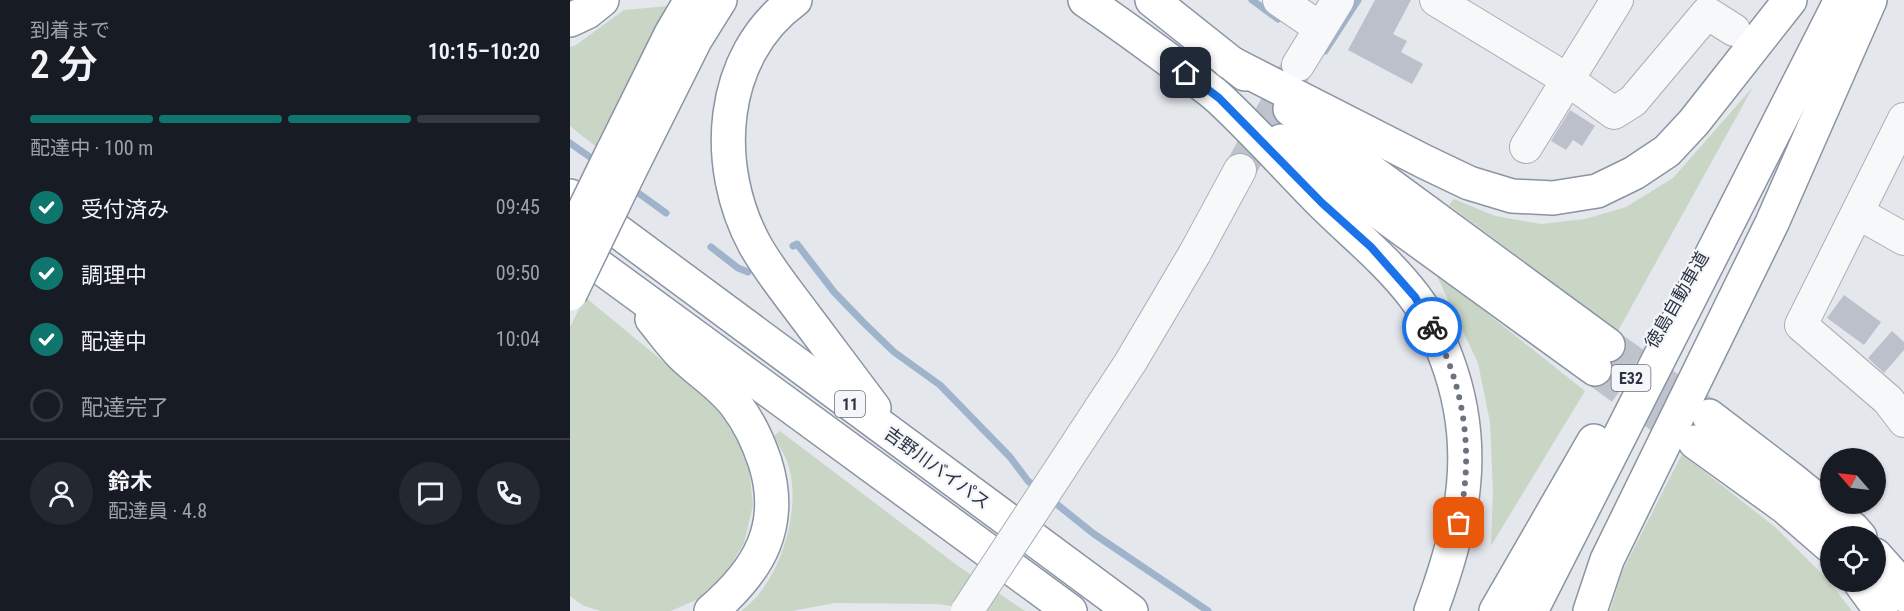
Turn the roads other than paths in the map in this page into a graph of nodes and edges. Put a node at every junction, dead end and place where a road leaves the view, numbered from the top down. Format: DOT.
graph roads {
  1 [pos="602,0"];
  2 [pos="691,0"];
  3 [pos="720,0"];
  4 [pos="795,0"];
  5 [pos="1085,0"];
  6 [pos="1152,0"];
  7 [pos="1279,0"];
  8 [pos="1338,0"];
  9 [pos="1436,0"];
  10 [pos="1617,0"];
  11 [pos="1790,0"];
  12 [pos="1841,0"];
  13 [pos="1870,0"];
  14 [pos="570,20"];
  15 [pos="1320,28"];
  16 [pos="1734,30"];
  17 [pos="1229,62"];
  18 [pos="1298,65"];
  19 [pos="1568,80"];
  20 [pos="1219,98"];
  21 [pos="1904,119"];
  22 [pos="1767,145"];
  23 [pos="1526,147"];
  24 [pos="623,157"];
  25 [pos="1240,170"];
  26 [pos="570,196"];
  27 [pos="1858,213"];
  28 [pos="570,239"];
  29 [pos="1904,239"];
  30 [pos="570,244"];
  31 [pos="621,282"];
  32 [pos="570,294"];
  33 [pos="1904,421"];
  34 [pos="896,437"];
  35 [pos="1849,526"];
  36 [pos="1820,537"];
  37 [pos="1886,567"];
  38 [pos="1867,592"];
  39 [pos="1904,595"];
  40 [pos="711,611"];
  41 [pos="968,611"];
  42 [pos="1070,611"];
  43 [pos="1131,611"];
  44 [pos="1431,611"];
  45 [pos="1496,611"];
  46 [pos="1532,611"];
  47 [pos="1590,611"];
  48 [pos="1881,611"];
  1 -- 14 [label="highway"];
  2 -- 24 [label="highway"];
  3 -- 24 [label="highway"];
  4 -- 34 [label="highway"];
  5 -- 20 [label="highway"];
  6 -- 17 [label="highway"];
  7 -- 15 [label="street"];
  8 -- 15 [label="street"];
  9 -- 19 [label="street"];
  10 -- 19 [label="street"];
  11 -- 17 [label="highway"];
  12 -- 22 [label="highway, 徳島自動車道 / E32"];
  13 -- 47 [label="highway"];
  15 -- 18 [label="street"];
  16 -- 19 [label="street"];
  17 -- 20 [label="highway"];
  19 -- 23 [label="street"];
  20 -- 44 [label="highway"];
  21 -- 27 [label="street"];
  22 -- 45 [label="highway, 徳島自動車道 / E32"];
  22 -- 46 [label="highway, 徳島自動車道 / E32"];
  24 -- 28 [label="highway, bridge"];
  24 -- 32 [label="highway, bridge"];
  25 -- 41 [label="street, bridge"];
  26 -- 34 [label="highway, 吉野川バイパス / 11"];
  27 -- 29 [label="street"];
  27 -- 33 [label="street"];
  30 -- 31 [label="highway, 吉野川バイパス / 11"];
  31 -- 40 [label="highway"];
  31 -- 42 [label="highway, 吉野川バイパス / 11"];
  34 -- 43 [label="highway, 吉野川バイパス / 11"];
  35 -- 36 [label="highway"];
  37 -- 39 [label="highway"];
  38 -- 48 [label="highway"];
}
